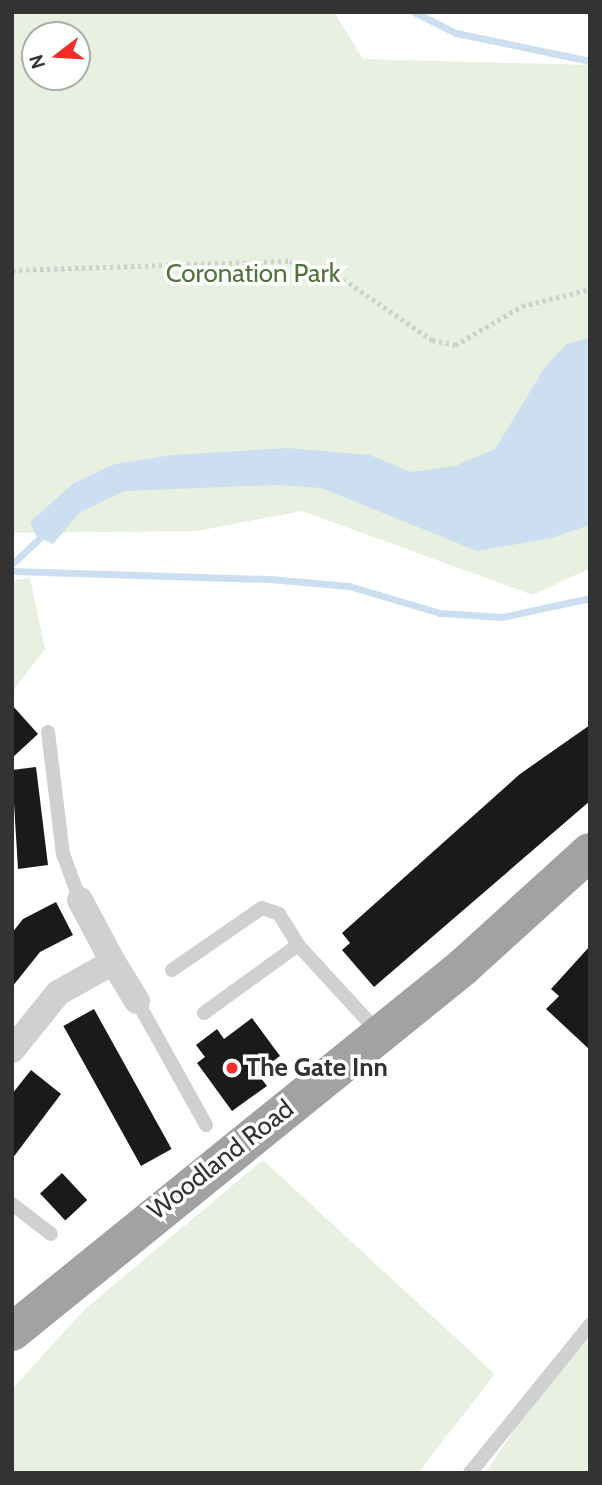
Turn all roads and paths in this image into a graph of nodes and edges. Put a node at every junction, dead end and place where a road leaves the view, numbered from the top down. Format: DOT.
graph roads {
  1 [pos="12,270"];
  2 [pos="590,289"];
  3 [pos="48,732"];
  4 [pos="590,852"];
  5 [pos="80,900"];
  6 [pos="298,944"];
  7 [pos="113,961"];
  8 [pos="172,970"];
  9 [pos="137,1001"];
  10 [pos="204,1013"];
  11 [pos="378,1032"];
  12 [pos="12,1050"];
  13 [pos="206,1125"];
  14 [pos="12,1204"];
  15 [pos="51,1234"];
  16 [pos="590,1325"];
  17 [pos="12,1332"];
  18 [pos="470,1473"];
  1 -- 2 [label="path"];
  3 -- 5 [label="lane"];
  4 -- 11 [label="highway, Woodland Road"];
  5 -- 7 [label="street"];
  6 -- 8 [label="lane"];
  6 -- 10 [label="lane"];
  6 -- 11 [label="lane"];
  7 -- 9 [label="street"];
  7 -- 12 [label="street"];
  9 -- 13 [label="lane"];
  11 -- 17 [label="highway, Woodland Road"];
  14 -- 15 [label="lane"];
  16 -- 18 [label="lane"];
}
